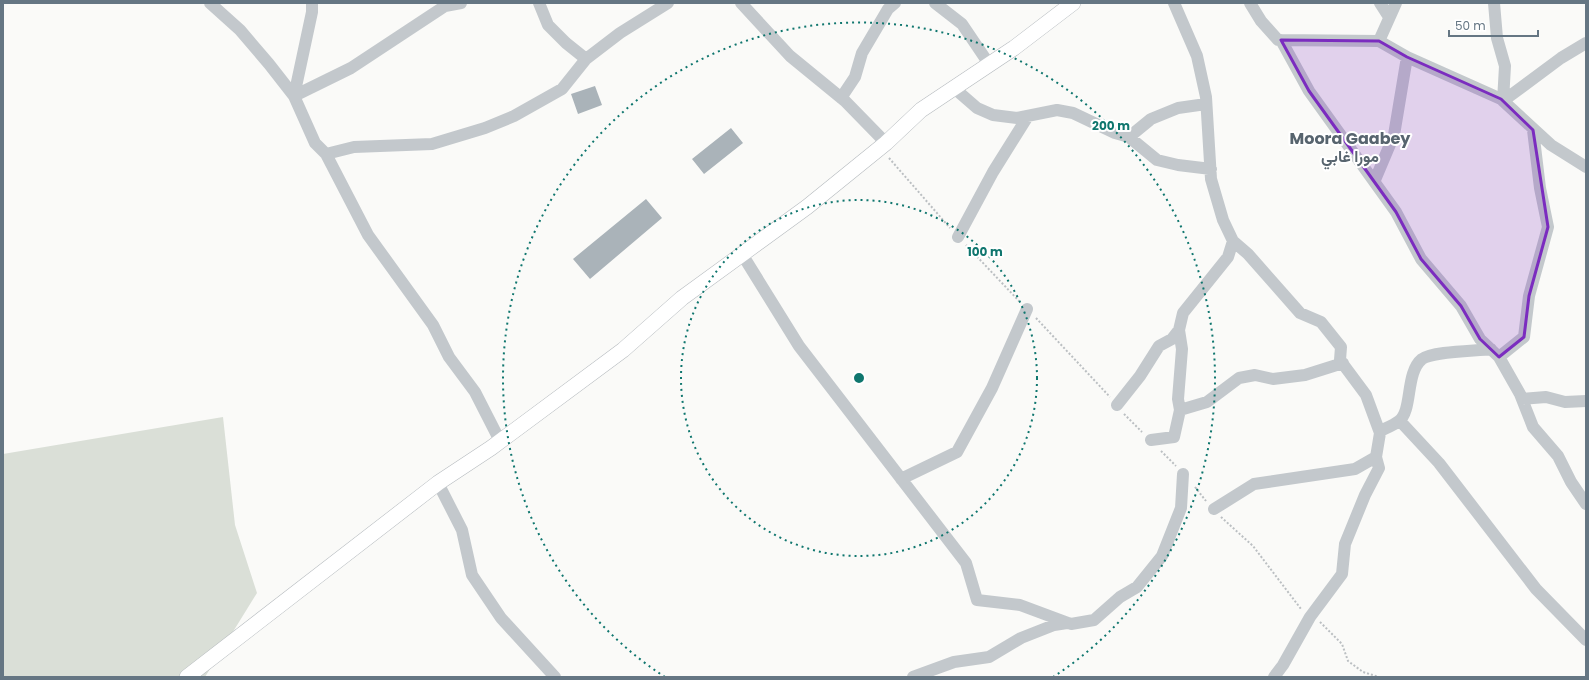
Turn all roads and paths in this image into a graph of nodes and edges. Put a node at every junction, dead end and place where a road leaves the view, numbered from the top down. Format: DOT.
graph roads {
  1 [pos="210,3"];
  2 [pos="312,3"];
  3 [pos="461,3"];
  4 [pos="539,3"];
  5 [pos="668,3"];
  6 [pos="741,3"];
  7 [pos="895,3"];
  8 [pos="935,3"];
  9 [pos="1073,3"];
  10 [pos="1174,3"];
  11 [pos="1250,3"];
  12 [pos="1380,3"];
  13 [pos="1396,3"];
  14 [pos="1494,3"];
  15 [pos="1389,17"];
  16 [pos="1280,40"];
  17 [pos="1379,41"];
  18 [pos="1586,43"];
  19 [pos="1407,57"];
  20 [pos="586,59"];
  21 [pos="989,64"];
  22 [pos="954,88"];
  23 [pos="294,96"];
  24 [pos="841,98"];
  25 [pos="1503,101"];
  26 [pos="1206,104"];
  27 [pos="1028,116"];
  28 [pos="1533,130"];
  29 [pos="1129,137"];
  30 [pos="883,146"];
  31 [pos="326,154"];
  32 [pos="1586,167"];
  33 [pos="1211,169"];
  34 [pos="1374,180"];
  35 [pos="958,237"];
  36 [pos="1233,241"];
  37 [pos="742,254"];
  38 [pos="1027,309"];
  39 [pos="1179,330"];
  40 [pos="1495,353"];
  41 [pos="1343,363"];
  42 [pos="1522,399"];
  43 [pos="1586,401"];
  44 [pos="1116,405"];
  45 [pos="1180,410"];
  46 [pos="1400,421"];
  47 [pos="1380,431"];
  48 [pos="1150,440"];
  49 [pos="500,441"];
  50 [pos="1376,457"];
  51 [pos="1183,474"];
  52 [pos="901,479"];
  53 [pos="438,483"];
  54 [pos="1586,504"];
  55 [pos="1214,509"];
  56 [pos="1310,617"];
  57 [pos="1068,623"];
  58 [pos="1586,640"];
  59 [pos="187,677"];
  60 [pos="555,677"];
  61 [pos="913,677"];
  62 [pos="1274,677"];
  63 [pos="1379,677"];
  1 -- 23 [label="street"];
  2 -- 23 [label="street"];
  3 -- 23 [label="street"];
  4 -- 20 [label="street"];
  5 -- 20 [label="street"];
  6 -- 24 [label="street"];
  7 -- 24 [label="street"];
  8 -- 21 [label="street"];
  9 -- 21 [label="main road"];
  10 -- 26 [label="street"];
  11 -- 16 [label="street"];
  12 -- 15 [label="street"];
  13 -- 15 [label="street"];
  14 -- 25 [label="street"];
  15 -- 17 [label="street"];
  16 -- 17 [label="street"];
  16 -- 34 [label="street"];
  17 -- 19 [label="street"];
  18 -- 25 [label="street"];
  19 -- 25 [label="street"];
  19 -- 34 [label="street"];
  20 -- 31 [label="street"];
  21 -- 22 [label="main road"];
  22 -- 27 [label="street"];
  22 -- 30 [label="main road"];
  23 -- 31 [label="street"];
  24 -- 30 [label="street"];
  25 -- 28 [label="street"];
  26 -- 29 [label="street"];
  26 -- 33 [label="street"];
  27 -- 29 [label="street"];
  27 -- 35 [label="street"];
  28 -- 32 [label="street"];
  28 -- 40 [label="street"];
  29 -- 33 [label="street"];
  30 -- 35 [label="path"];
  30 -- 37 [label="main road"];
  31 -- 49 [label="street"];
  33 -- 36 [label="street"];
  34 -- 40 [label="street"];
  35 -- 38 [label="path"];
  36 -- 39 [label="street"];
  36 -- 41 [label="street"];
  37 -- 49 [label="main road"];
  37 -- 52 [label="street"];
  38 -- 44 [label="path"];
  38 -- 52 [label="street"];
  39 -- 44 [label="street"];
  39 -- 45 [label="street"];
  40 -- 42 [label="street"];
  40 -- 46 [label="street"];
  41 -- 45 [label="street"];
  41 -- 47 [label="street"];
  42 -- 43 [label="street"];
  42 -- 54 [label="street"];
  44 -- 48 [label="path"];
  45 -- 48 [label="street"];
  46 -- 47 [label="street"];
  46 -- 58 [label="street"];
  47 -- 50 [label="street"];
  48 -- 51 [label="path"];
  49 -- 53 [label="main road"];
  50 -- 55 [label="street"];
  50 -- 56 [label="street"];
  51 -- 55 [label="path"];
  51 -- 57 [label="street"];
  52 -- 57 [label="street"];
  53 -- 59 [label="main road"];
  53 -- 60 [label="street"];
  55 -- 56 [label="path"];
  56 -- 62 [label="street"];
  56 -- 63 [label="path"];
  57 -- 61 [label="street"];
}
